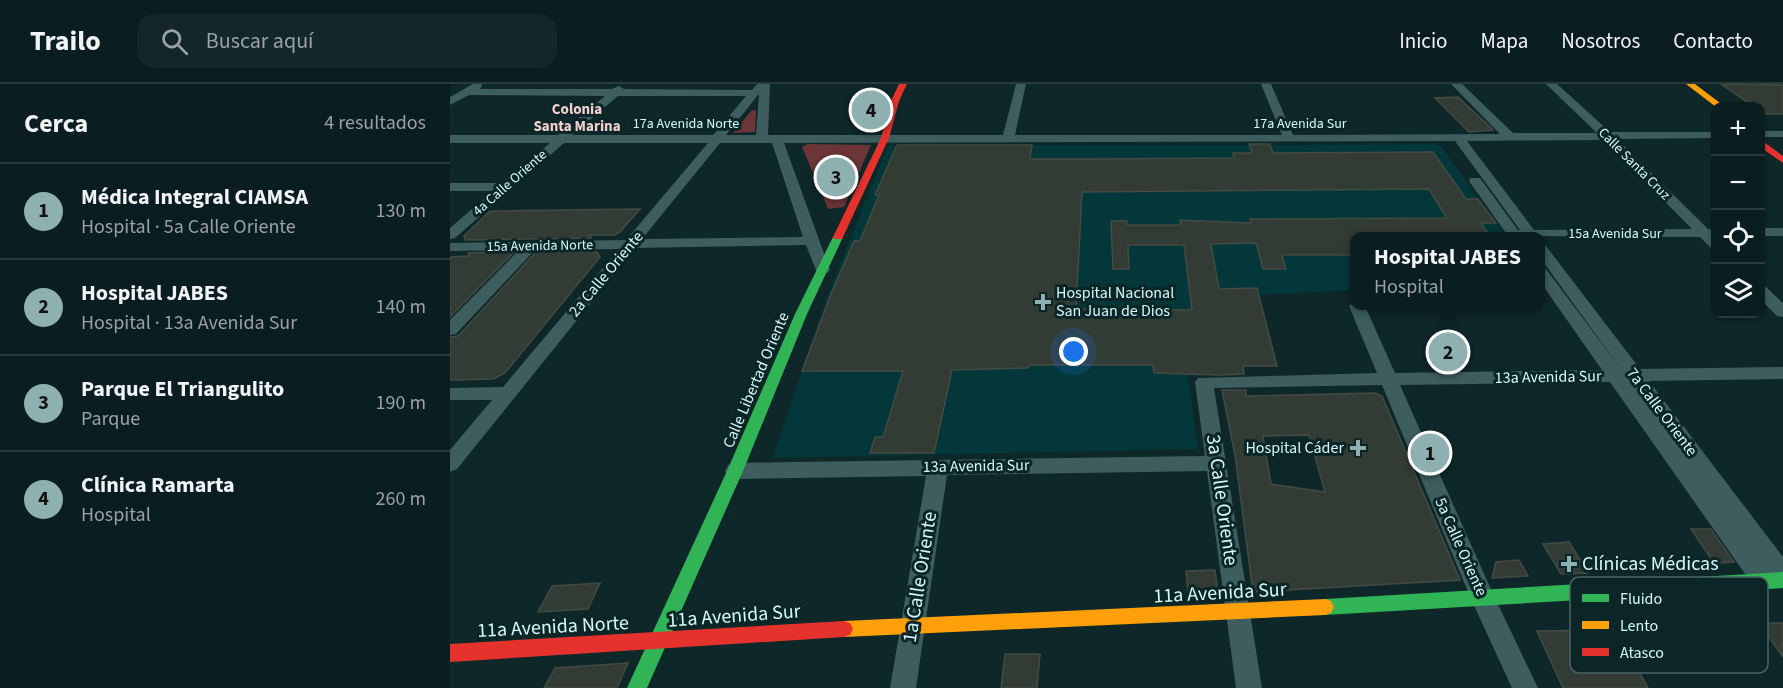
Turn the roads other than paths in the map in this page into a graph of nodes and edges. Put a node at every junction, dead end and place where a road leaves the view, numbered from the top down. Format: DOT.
graph roads {
  1 [pos="479,84"];
  2 [pos="625,84"];
  3 [pos="903,84"];
  4 [pos="1021,84"];
  5 [pos="1266,84"];
  6 [pos="1456,84"];
  7 [pos="1551,84"];
  8 [pos="1690,84"];
  9 [pos="760,87"];
  10 [pos="466,92"];
  11 [pos="615,93"];
  12 [pos="450,102"];
  13 [pos="1715,102"];
  14 [pos="1783,134"];
  15 [pos="1711,135"];
  16 [pos="1765,135"];
  17 [pos="1607,136"];
  18 [pos="1510,137"];
  19 [pos="1765,137"];
  20 [pos="885,138"];
  21 [pos="1445,138"];
  22 [pos="1459,138"];
  23 [pos="450,139"];
  24 [pos="560,139"];
  25 [pos="717,139"];
  26 [pos="762,139"];
  27 [pos="777,139"];
  28 [pos="1008,139"];
  29 [pos="1289,139"];
  30 [pos="1765,145"];
  31 [pos="1783,148"];
  32 [pos="1783,160"];
  33 [pos="450,187"];
  34 [pos="506,187"];
  35 [pos="1521,232"];
  36 [pos="1522,232"];
  37 [pos="1765,232"];
  38 [pos="1783,232"];
  39 [pos="1710,233"];
  40 [pos="450,235"];
  41 [pos="1545,237"];
  42 [pos="811,241"];
  43 [pos="631,243"];
  44 [pos="531,246"];
  45 [pos="450,247"];
  46 [pos="1545,262"];
  47 [pos="822,270"];
  48 [pos="1545,278"];
  49 [pos="1765,294"];
  50 [pos="1359,310"];
  51 [pos="1783,312"];
  52 [pos="450,330"];
  53 [pos="1783,373"];
  54 [pos="1615,375"];
  55 [pos="1635,375"];
  56 [pos="1389,380"];
  57 [pos="1204,382"];
  58 [pos="506,393"];
  59 [pos="450,394"];
  60 [pos="1217,463"];
  61 [pos="450,464"];
  62 [pos="938,466"];
  63 [pos="735,471"];
  64 [pos="1783,575"];
  65 [pos="1759,577"];
  66 [pos="1783,580"];
  67 [pos="1768,581"];
  68 [pos="1570,593"];
  69 [pos="1484,599"];
  70 [pos="1238,612"];
  71 [pos="912,625"];
  72 [pos="659,640"];
  73 [pos="450,653"];
  74 [pos="637,688"];
  75 [pos="903,688"];
  76 [pos="1249,688"];
  77 [pos="1525,688"];
  1 -- 10 [label="street"];
  2 -- 11 [label="street, 4a Calle Oriente"];
  3 -- 20 [label="main road, Calle Libertad Oriente"];
  4 -- 28 [label="street"];
  5 -- 29 [label="street"];
  6 -- 18 [label="street"];
  7 -- 17 [label="street, Calle Santa Cruz"];
  8 -- 13 [label="main road"];
  9 -- 11 [label="street"];
  9 -- 25 [label="street, 2a Calle Oriente"];
  9 -- 26 [label="street"];
  10 -- 11 [label="street"];
  10 -- 12 [label="street"];
  11 -- 24 [label="street, 4a Calle Oriente"];
  14 -- 16 [label="street"];
  15 -- 17 [label="street, 17a Avenida Sur"];
  17 -- 18 [label="street, 17a Avenida Sur"];
  17 -- 39 [label="street, Calle Santa Cruz"];
  18 -- 22 [label="street, 17a Avenida Sur"];
  19 -- 31 [label="main road"];
  20 -- 27 [label="street, 17a Avenida Norte"];
  20 -- 28 [label="street, 17a Avenida Sur"];
  20 -- 47 [label="main road, Calle Libertad Oriente"];
  21 -- 22 [label="street, 17a Avenida Sur"];
  21 -- 29 [label="street, 17a Avenida Sur"];
  21 -- 35 [label="street, 7a Calle Oriente"];
  22 -- 36 [label="street, 7a Calle Oriente"];
  23 -- 24 [label="street, 17a Avenida Norte"];
  24 -- 25 [label="street, 17a Avenida Norte"];
  24 -- 34 [label="street, 4a Calle Oriente"];
  25 -- 26 [label="street, 17a Avenida Norte"];
  25 -- 43 [label="street, 2a Calle Oriente"];
  26 -- 27 [label="street, 17a Avenida Norte"];
  27 -- 42 [label="street"];
  28 -- 29 [label="street, 17a Avenida Sur"];
  30 -- 32 [label="main road"];
  33 -- 34 [label="street"];
  34 -- 40 [label="street, 4a Calle Oriente"];
  37 -- 38 [label="street"];
  39 -- 41 [label="street, 15a Avenida Sur"];
  42 -- 43 [label="street, 15a Avenida Norte"];
  42 -- 47 [label="street"];
  43 -- 44 [label="street, 15a Avenida Norte"];
  43 -- 58 [label="street, 2a Calle Oriente"];
  44 -- 45 [label="street, 15a Avenida Norte"];
  44 -- 52 [label="street"];
  46 -- 55 [label="street, 7a Calle Oriente"];
  47 -- 63 [label="main road, Calle Libertad Oriente"];
  48 -- 54 [label="street, 7a Calle Oriente"];
  49 -- 51 [label="street"];
  50 -- 56 [label="street, 5a Calle Oriente"];
  53 -- 55 [label="street, 13a Avenida Sur"];
  54 -- 55 [label="street, 13a Avenida Sur"];
  54 -- 56 [label="street, 13a Avenida Sur"];
  54 -- 65 [label="street, 7a Calle Oriente"];
  55 -- 64 [label="street, 7a Calle Oriente"];
  56 -- 57 [label="street, 13a Avenida Sur"];
  56 -- 69 [label="street, 5a Calle Oriente"];
  57 -- 60 [label="street, 3a Calle Oriente"];
  58 -- 59 [label="street"];
  58 -- 61 [label="street, 2a Calle Oriente"];
  60 -- 62 [label="street, 13a Avenida Sur"];
  60 -- 70 [label="street, 3a Calle Oriente"];
  62 -- 63 [label="street, 13a Avenida Sur"];
  62 -- 71 [label="street, 1a Calle Oriente"];
  63 -- 72 [label="main road, Calle Libertad Oriente"];
  66 -- 67 [label="main road, 11a Avenida Sur"];
  68 -- 69 [label="main road, 11a Avenida Sur"];
  69 -- 70 [label="main road, 11a Avenida Sur"];
  69 -- 77 [label="street, 5a Calle Oriente"];
  70 -- 71 [label="main road, 11a Avenida Sur"];
  70 -- 76 [label="street, 3a Calle Oriente"];
  71 -- 72 [label="main road, 11a Avenida Sur"];
  71 -- 75 [label="street, 1a Calle Oriente"];
  72 -- 73 [label="main road, 11a Avenida Norte"];
  72 -- 74 [label="main road, Calle Libertad Oriente"];
}
